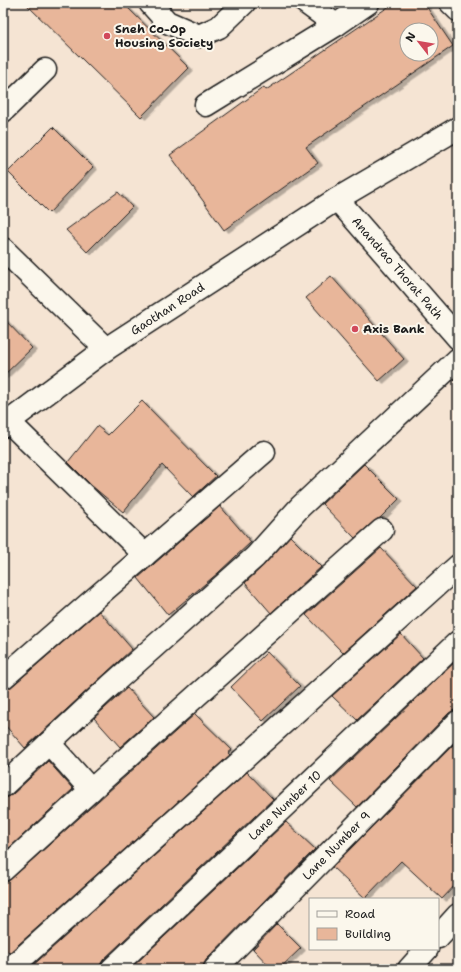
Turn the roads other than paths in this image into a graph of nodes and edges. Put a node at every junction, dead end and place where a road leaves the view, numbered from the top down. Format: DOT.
graph roads {
  1 [pos="150,3"];
  2 [pos="244,3"];
  3 [pos="306,3"];
  4 [pos="368,3"];
  5 [pos="450,3"];
  6 [pos="458,10"];
  7 [pos="336,25"];
  8 [pos="45,70"];
  9 [pos="206,105"];
  10 [pos="3,111"];
  11 [pos="458,128"];
  12 [pos="337,199"];
  13 [pos="3,249"];
  14 [pos="458,338"];
  15 [pos="106,350"];
  16 [pos="458,359"];
  17 [pos="6,424"];
  18 [pos="264,452"];
  19 [pos="382,530"];
  20 [pos="145,555"];
  21 [pos="458,566"];
  22 [pos="458,642"];
  23 [pos="3,678"];
  24 [pos="458,722"];
  25 [pos="49,743"];
  26 [pos="3,786"];
  27 [pos="91,790"];
  28 [pos="3,870"];
  29 [pos="458,915"];
  30 [pos="439,936"];
  31 [pos="426,950"];
  32 [pos="10,969"];
  33 [pos="112,969"];
  34 [pos="215,969"];
  35 [pos="409,969"];
  1 -- 2 [label="street"];
  3 -- 7 [label="street"];
  4 -- 7 [label="street"];
  5 -- 6 [label="street"];
  7 -- 9 [label="street"];
  8 -- 10 [label="street"];
  11 -- 12 [label="street, Gaothan Road"];
  12 -- 14 [label="street, Anandrao Thorat Path"];
  12 -- 15 [label="street, Gaothan Road"];
  13 -- 15 [label="street"];
  15 -- 17 [label="street, Gaothan Road"];
  16 -- 25 [label="street"];
  17 -- 20 [label="street"];
  18 -- 20 [label="street"];
  19 -- 27 [label="street"];
  20 -- 23 [label="street"];
  21 -- 32 [label="street"];
  22 -- 33 [label="street, Lane Number 10"];
  24 -- 34 [label="street, Lane Number 9"];
  25 -- 26 [label="street"];
  25 -- 27 [label="street"];
  27 -- 28 [label="street"];
  29 -- 30 [label="street"];
  31 -- 35 [label="street"];
}
